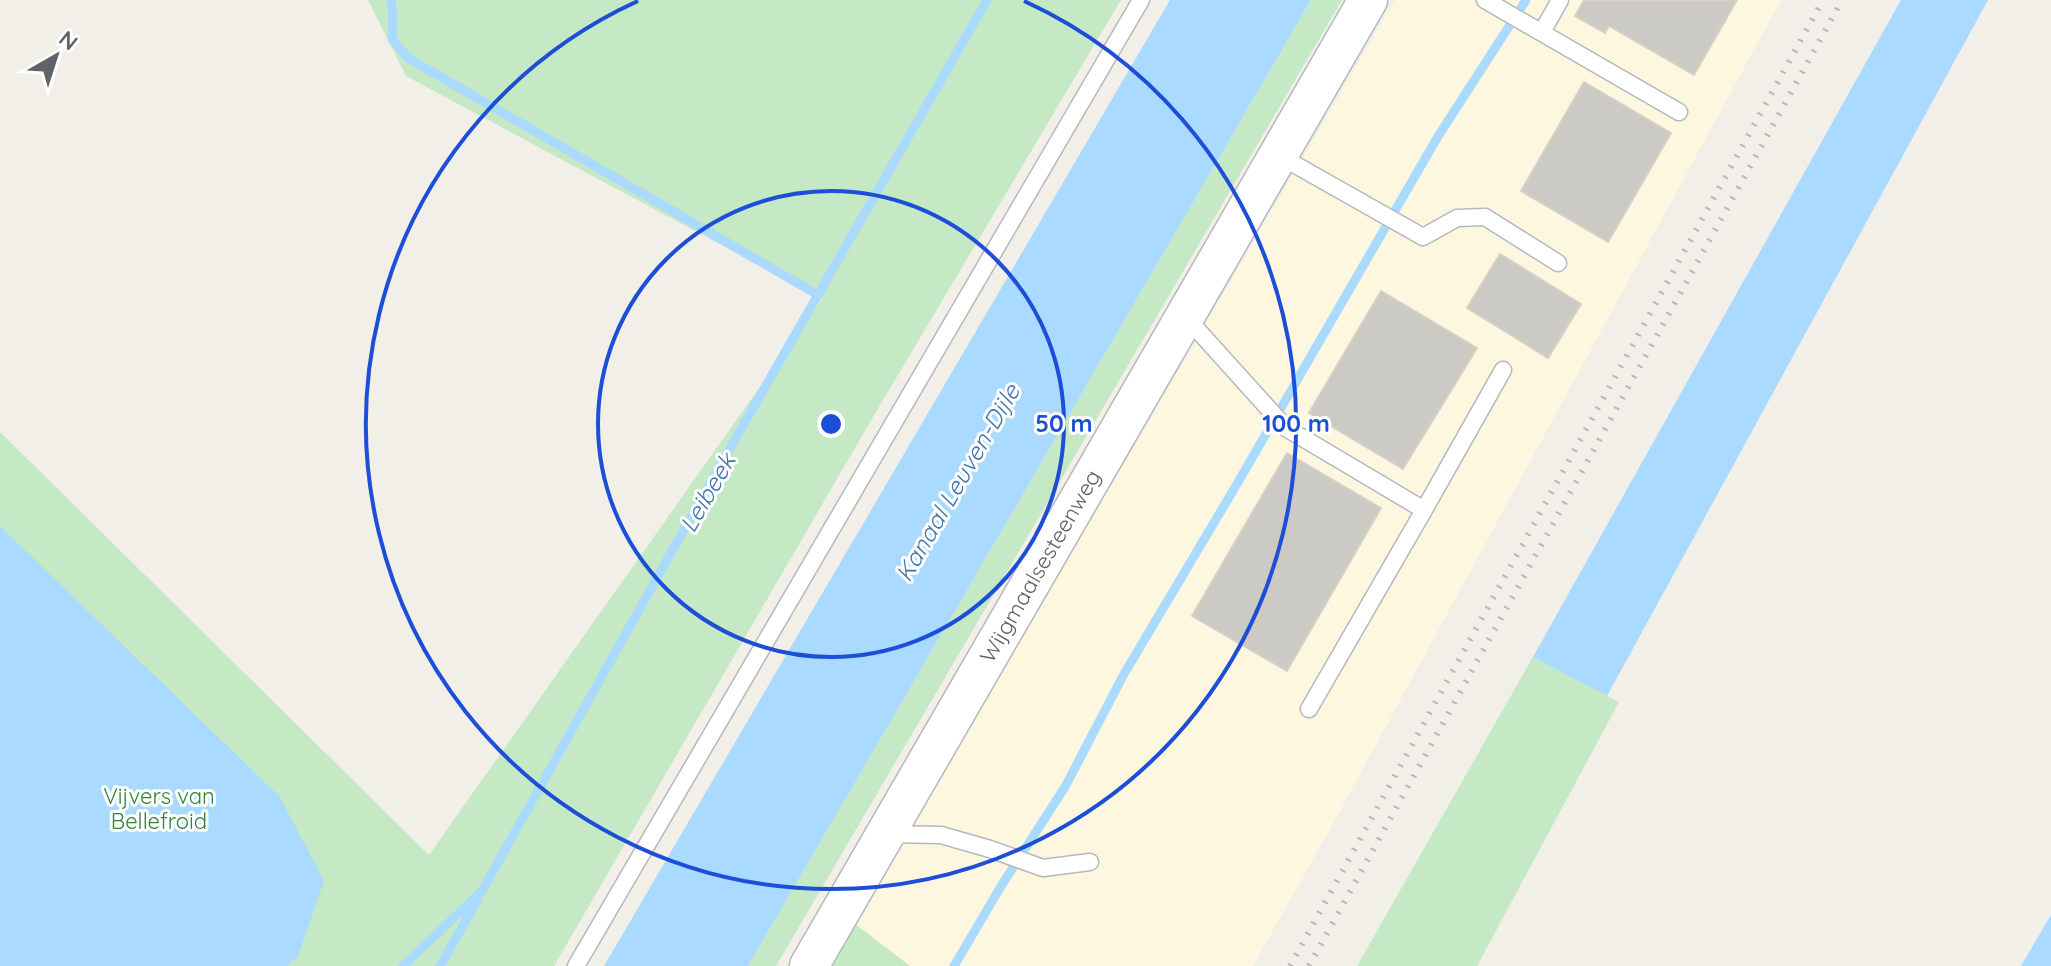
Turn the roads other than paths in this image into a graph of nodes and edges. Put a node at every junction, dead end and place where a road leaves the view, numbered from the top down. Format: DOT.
graph roads {
  1 [pos="1141,0"];
  2 [pos="1368,0"];
  3 [pos="1485,0"];
  4 [pos="1560,0"];
  5 [pos="1542,32"];
  6 [pos="1679,112"];
  7 [pos="1278,155"];
  8 [pos="1558,263"];
  9 [pos="1185,316"];
  10 [pos="1503,370"];
  11 [pos="1424,510"];
  12 [pos="1309,709"];
  13 [pos="885,834"];
  14 [pos="1090,862"];
  15 [pos="576,966"];
  16 [pos="809,966"];
  1 -- 15 [label="lane"];
  2 -- 7 [label="street, Wijgmaalsesteenweg"];
  3 -- 5 [label="lane"];
  4 -- 5 [label="lane"];
  5 -- 6 [label="lane"];
  7 -- 8 [label="lane"];
  7 -- 9 [label="street, Wijgmaalsesteenweg"];
  9 -- 11 [label="lane"];
  9 -- 13 [label="street, Wijgmaalsesteenweg"];
  10 -- 11 [label="lane"];
  11 -- 12 [label="lane"];
  13 -- 14 [label="lane"];
  13 -- 16 [label="street, Wijgmaalsesteenweg"];
}
